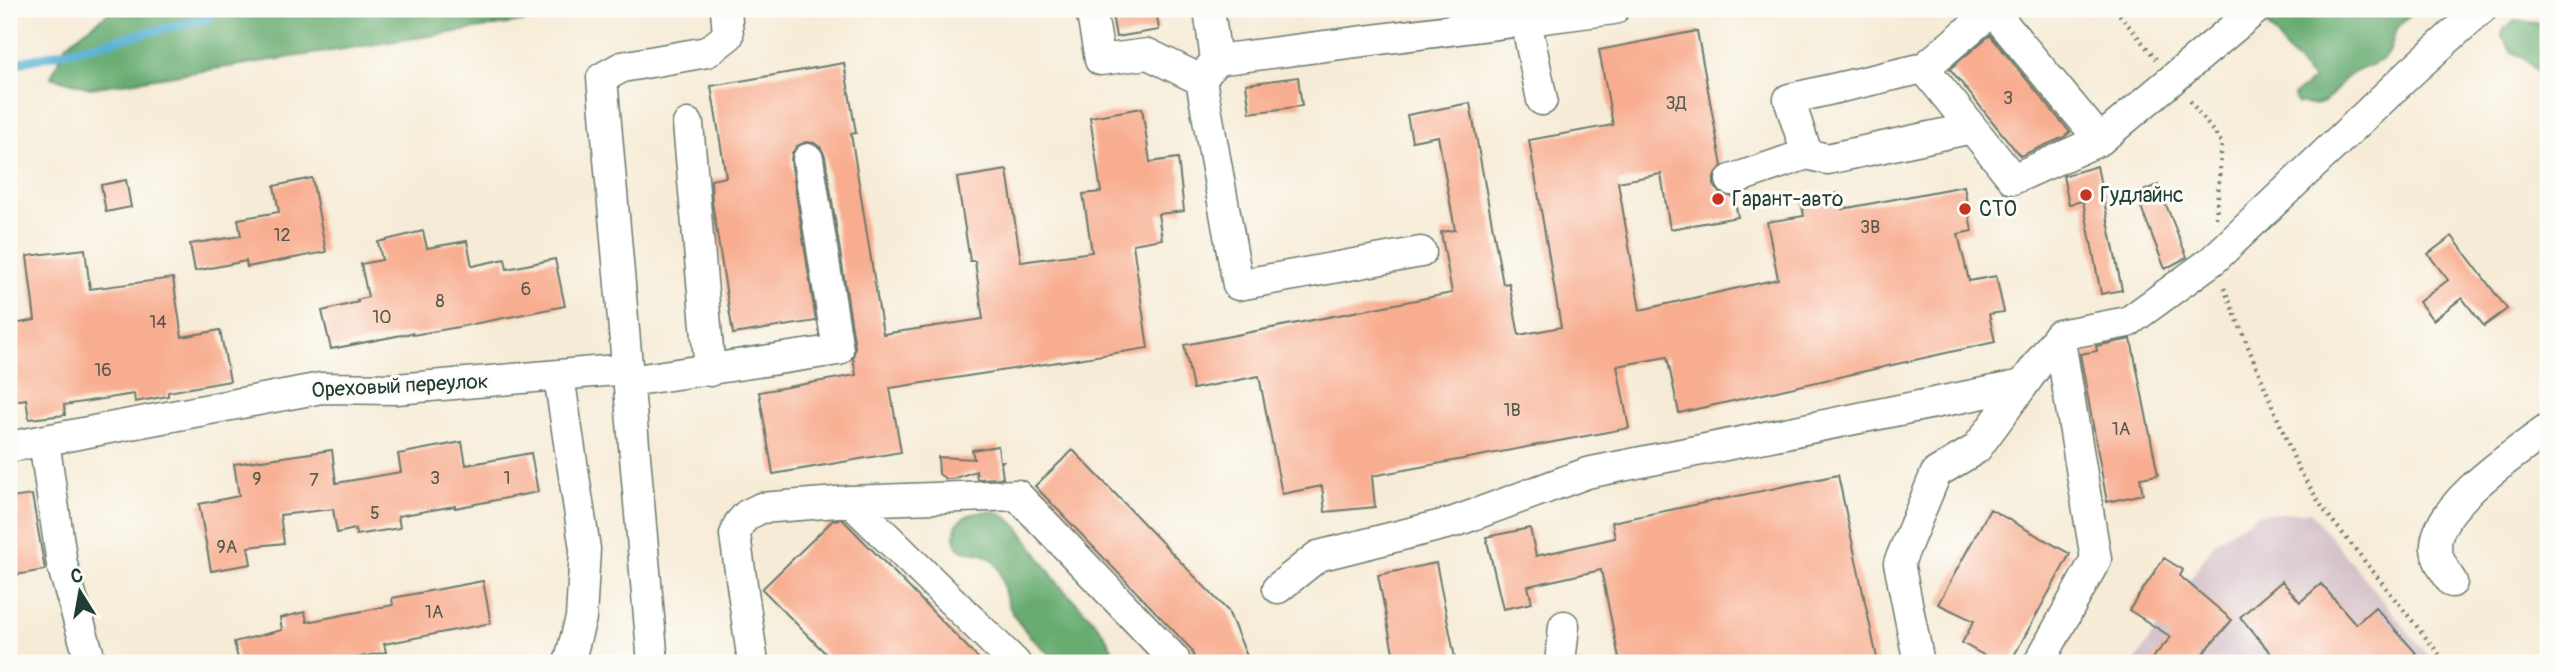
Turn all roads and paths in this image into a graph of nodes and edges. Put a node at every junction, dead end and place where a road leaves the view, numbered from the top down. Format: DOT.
graph roads {
  1 [pos="726,9"];
  2 [pos="1091,9"];
  3 [pos="1209,9"];
  4 [pos="1614,9"];
  5 [pos="1993,9"];
  6 [pos="2115,9"];
  7 [pos="2256,9"];
  8 [pos="2482,9"];
  9 [pos="1526,20"];
  10 [pos="1924,68"];
  11 [pos="1208,70"];
  12 [pos="2186,75"];
  13 [pos="1542,100"];
  14 [pos="688,124"];
  15 [pos="1972,128"];
  16 [pos="2100,140"];
  17 [pos="1807,154"];
  18 [pos="808,159"];
  19 [pos="1731,180"];
  20 [pos="1421,252"];
  21 [pos="2213,260"];
  22 [pos="2059,335"];
  23 [pos="710,371"];
  24 [pos="629,375"];
  25 [pos="559,376"];
  26 [pos="2024,385"];
  27 [pos="2548,429"];
  28 [pos="44,441"];
  29 [pos="9,447"];
  30 [pos="850,501"];
  31 [pos="2452,582"];
  32 [pos="1278,588"];
  33 [pos="1564,626"];
  34 [pos="91,663"];
  35 [pos="569,663"];
  36 [pos="653,663"];
  37 [pos="753,663"];
  38 [pos="1015,663"];
  39 [pos="1169,663"];
  40 [pos="1560,663"];
  41 [pos="1919,663"];
  42 [pos="2039,663"];
  43 [pos="2446,663"];
  1 -- 24 [label="street"];
  2 -- 11 [label="street"];
  3 -- 11 [label="street"];
  4 -- 9 [label="street"];
  5 -- 10 [label="street"];
  5 -- 16 [label="street"];
  6 -- 12 [label="path"];
  7 -- 12 [label="street"];
  8 -- 21 [label="street"];
  9 -- 11 [label="street"];
  9 -- 13 [label="street"];
  10 -- 15 [label="street"];
  10 -- 17 [label="street"];
  11 -- 20 [label="street"];
  12 -- 16 [label="street"];
  12 -- 21 [label="path"];
  14 -- 23 [label="street"];
  15 -- 16 [label="street"];
  15 -- 17 [label="street"];
  17 -- 19 [label="street"];
  18 -- 23 [label="street, Ореховый переулок"];
  21 -- 22 [label="street"];
  21 -- 43 [label="path"];
  22 -- 26 [label="street"];
  22 -- 42 [label="street"];
  23 -- 24 [label="street, Ореховый переулок"];
  24 -- 25 [label="street, Ореховый переулок"];
  24 -- 36 [label="street"];
  25 -- 28 [label="street, Ореховый переулок"];
  25 -- 35 [label="street"];
  26 -- 32 [label="street"];
  26 -- 41 [label="street"];
  27 -- 31 [label="street"];
  28 -- 29 [label="street, Ореховый переулок"];
  28 -- 34 [label="street"];
  30 -- 37 [label="street"];
  30 -- 38 [label="street"];
  30 -- 39 [label="street"];
  33 -- 40 [label="street"];
}
